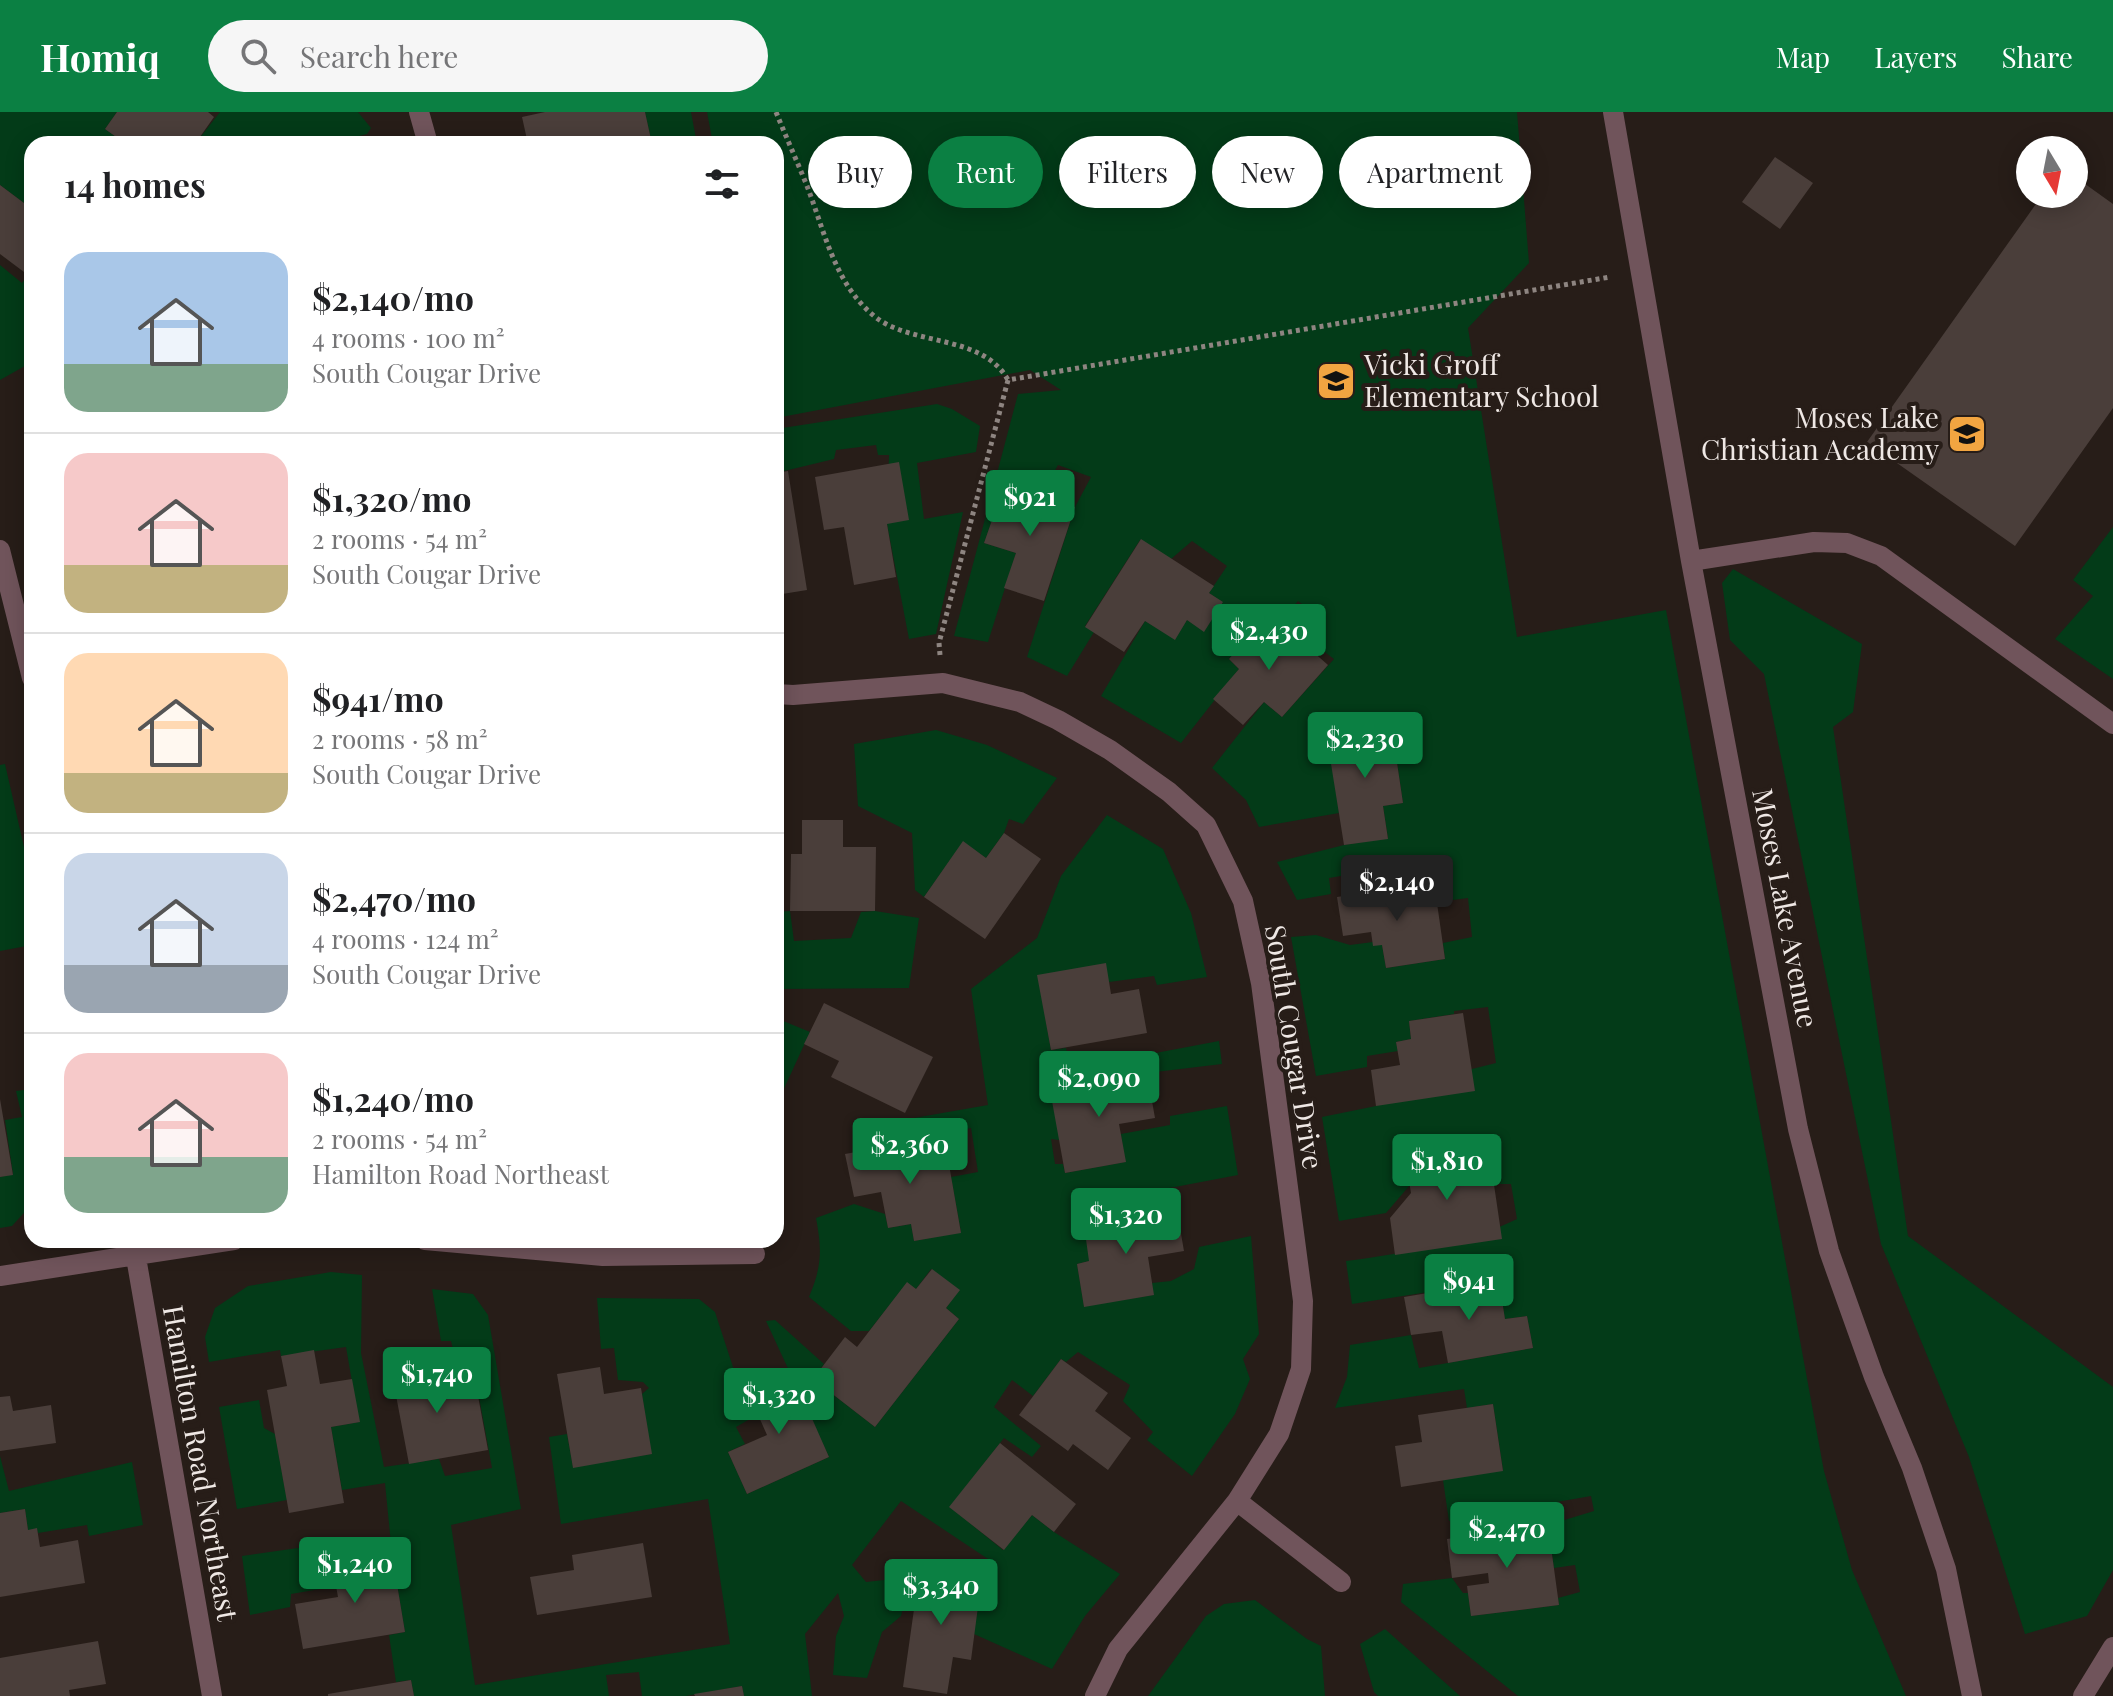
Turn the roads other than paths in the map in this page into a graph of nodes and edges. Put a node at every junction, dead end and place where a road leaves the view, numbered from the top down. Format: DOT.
graph roads {
  1 [pos="419,112"];
  2 [pos="1613,112"];
  3 [pos="426,136"];
  4 [pos="0,550"];
  5 [pos="1691,561"];
  6 [pos="24,646"];
  7 [pos="784,694"];
  8 [pos="2113,724"];
  9 [pos="129,1248"];
  10 [pos="134,1248"];
  11 [pos="514,1248"];
  12 [pos="755,1254"];
  13 [pos="0,1276"];
  14 [pos="1237,1501"];
  15 [pos="1341,1582"];
  16 [pos="2113,1647"];
  17 [pos="212,1696"];
  18 [pos="1095,1696"];
  19 [pos="1972,1696"];
  20 [pos="2083,1696"];
  1 -- 3 [label="street"];
  2 -- 5 [label="street, Moses Lake Avenue"];
  4 -- 6 [label="street"];
  5 -- 8 [label="street"];
  5 -- 19 [label="street, Moses Lake Avenue"];
  7 -- 14 [label="street, South Cougar Drive"];
  9 -- 13 [label="street"];
  10 -- 17 [label="street, Hamilton Road Northeast"];
  11 -- 12 [label="street"];
  14 -- 15 [label="street"];
  14 -- 18 [label="street, South Cougar Drive"];
  16 -- 20 [label="street"];
}
